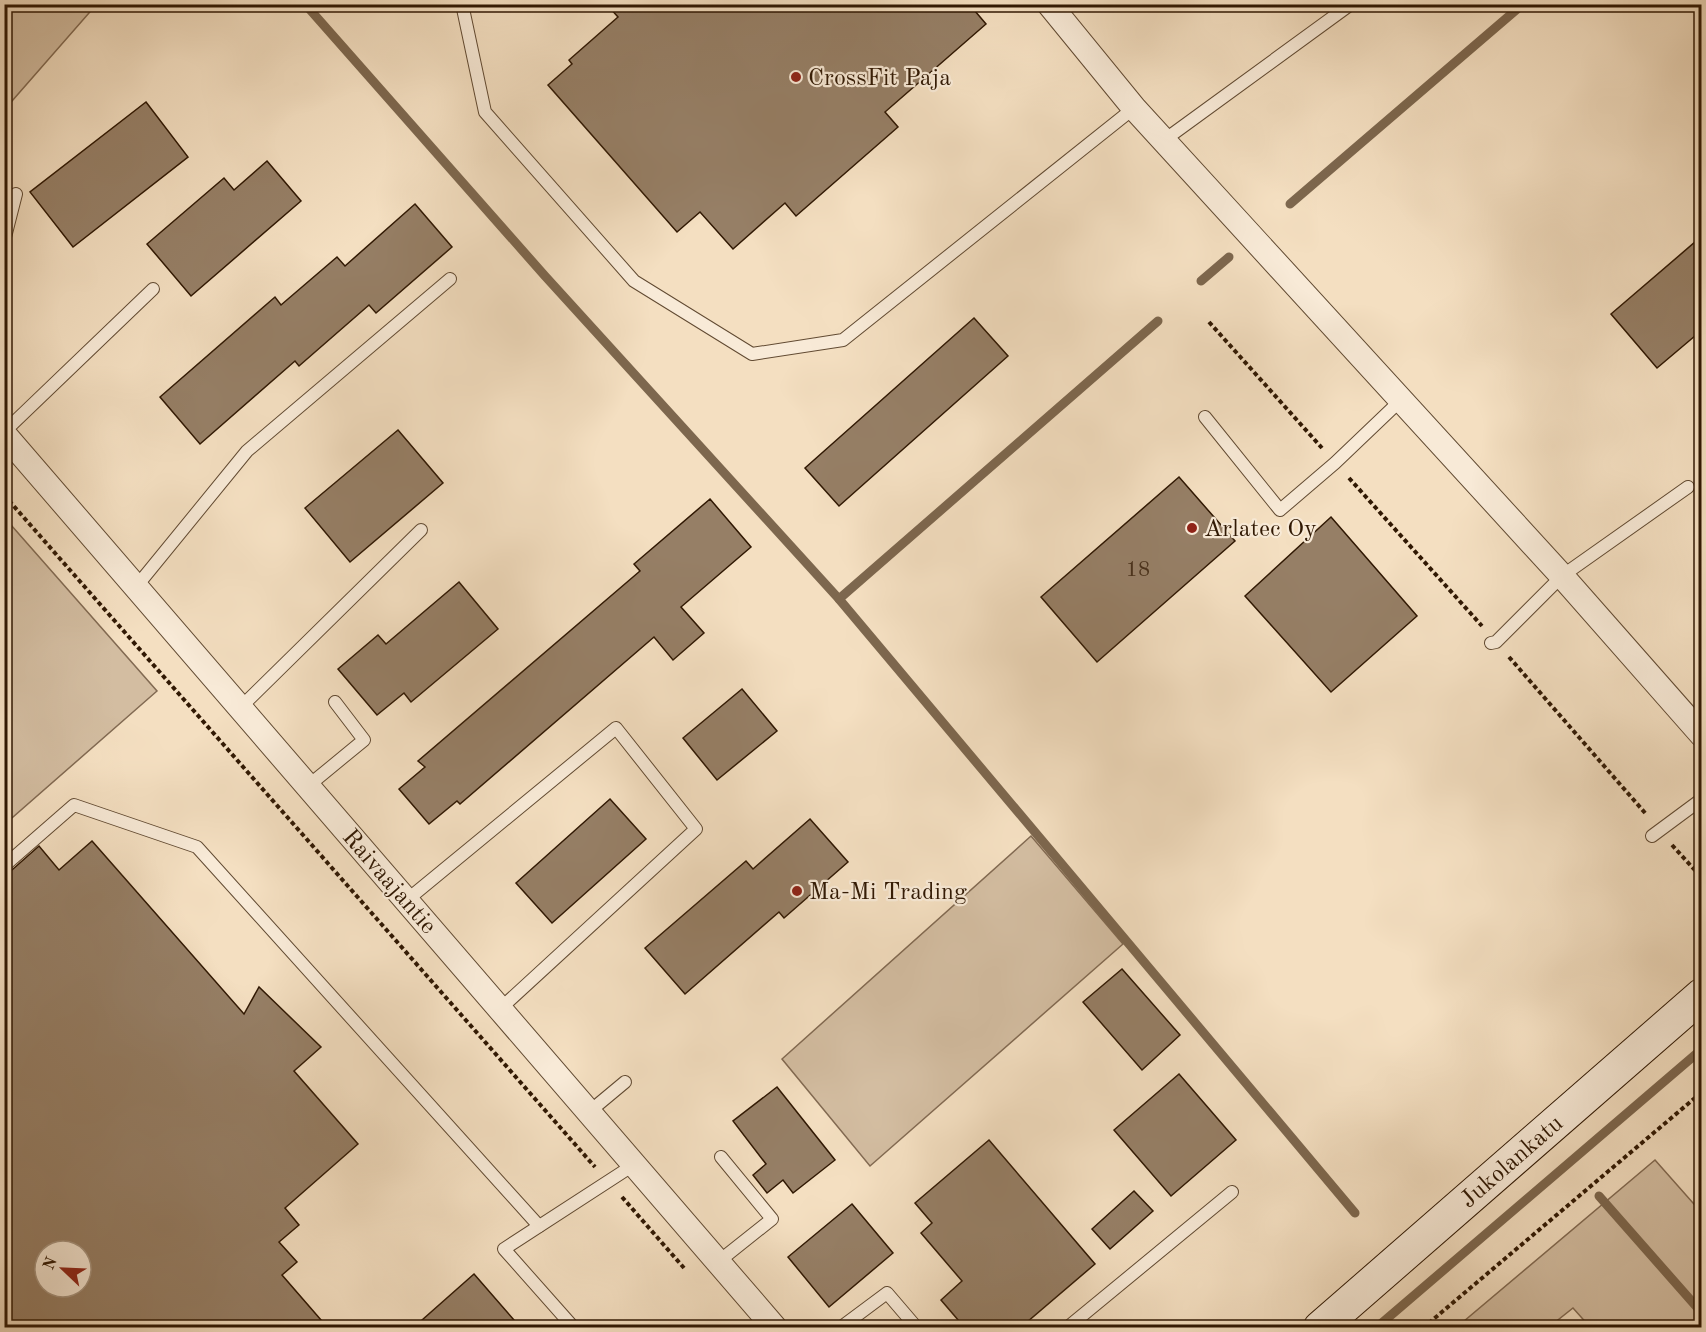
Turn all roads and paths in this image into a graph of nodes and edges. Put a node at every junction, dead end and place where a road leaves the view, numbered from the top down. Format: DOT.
graph roads {
  1 [pos="462,4"];
  2 [pos="1049,4"];
  3 [pos="1351,4"];
  4 [pos="1134,108"];
  5 [pos="1163,141"];
  6 [pos="16,194"];
  7 [pos="4,241"];
  8 [pos="450,279"];
  9 [pos="153,290"];
  10 [pos="1209,322"];
  11 [pos="1401,400"];
  12 [pos="1205,417"];
  13 [pos="4,433"];
  14 [pos="1335,463"];
  15 [pos="1688,487"];
  16 [pos="4,495"];
  17 [pos="421,530"];
  18 [pos="1562,576"];
  19 [pos="136,586"];
  20 [pos="1494,643"];
  21 [pos="335,702"];
  22 [pos="240,708"];
  23 [pos="1701,735"];
  24 [pos="308,786"];
  25 [pos="1701,799"];
  26 [pos="1656,834"];
  27 [pos="4,866"];
  28 [pos="1701,878"];
  29 [pos="407,900"];
  30 [pos="1701,995"];
  31 [pos="500,1009"];
  32 [pos="626,1082"];
  33 [pos="1701,1092"];
  34 [pos="589,1112"];
  35 [pos="721,1157"];
  36 [pos="635,1164"];
  37 [pos="608,1181"];
  38 [pos="1232,1192"];
  39 [pos="539,1226"];
  40 [pos="718,1262"];
  41 [pos="691,1276"];
  42 [pos="574,1328"];
  43 [pos="775,1328"];
  44 [pos="840,1328"];
  45 [pos="917,1328"];
  46 [pos="1067,1328"];
  47 [pos="1320,1328"];
  48 [pos="1423,1328"];
  1 -- 4 [label="lane"];
  2 -- 4 [label="street"];
  3 -- 5 [label="lane"];
  4 -- 5 [label="street"];
  5 -- 11 [label="street"];
  6 -- 7 [label="lane"];
  8 -- 19 [label="lane"];
  9 -- 13 [label="lane"];
  10 -- 14 [label="path"];
  11 -- 14 [label="lane"];
  11 -- 18 [label="street"];
  12 -- 14 [label="lane"];
  13 -- 19 [label="street, Raivaajantie"];
  14 -- 20 [label="path"];
  15 -- 18 [label="lane"];
  16 -- 37 [label="path"];
  17 -- 22 [label="lane"];
  18 -- 20 [label="lane"];
  18 -- 23 [label="street"];
  19 -- 22 [label="street, Raivaajantie"];
  20 -- 26 [label="path"];
  21 -- 24 [label="lane"];
  22 -- 24 [label="street, Raivaajantie"];
  24 -- 29 [label="street, Raivaajantie"];
  25 -- 26 [label="lane"];
  26 -- 28 [label="path"];
  27 -- 39 [label="lane"];
  29 -- 31 [label="street, Raivaajantie"];
  29 -- 31 [label="lane"];
  30 -- 47 [label="main road, Jukolankatu"];
  31 -- 34 [label="street, Raivaajantie"];
  32 -- 34 [label="lane"];
  33 -- 48 [label="path"];
  34 -- 36 [label="street, Raivaajantie"];
  35 -- 40 [label="lane"];
  36 -- 37 [label="lane"];
  36 -- 40 [label="street, Raivaajantie"];
  37 -- 39 [label="lane"];
  37 -- 41 [label="path"];
  38 -- 46 [label="lane"];
  39 -- 42 [label="lane"];
  40 -- 43 [label="street, Raivaajantie"];
  44 -- 45 [label="lane"];
}
